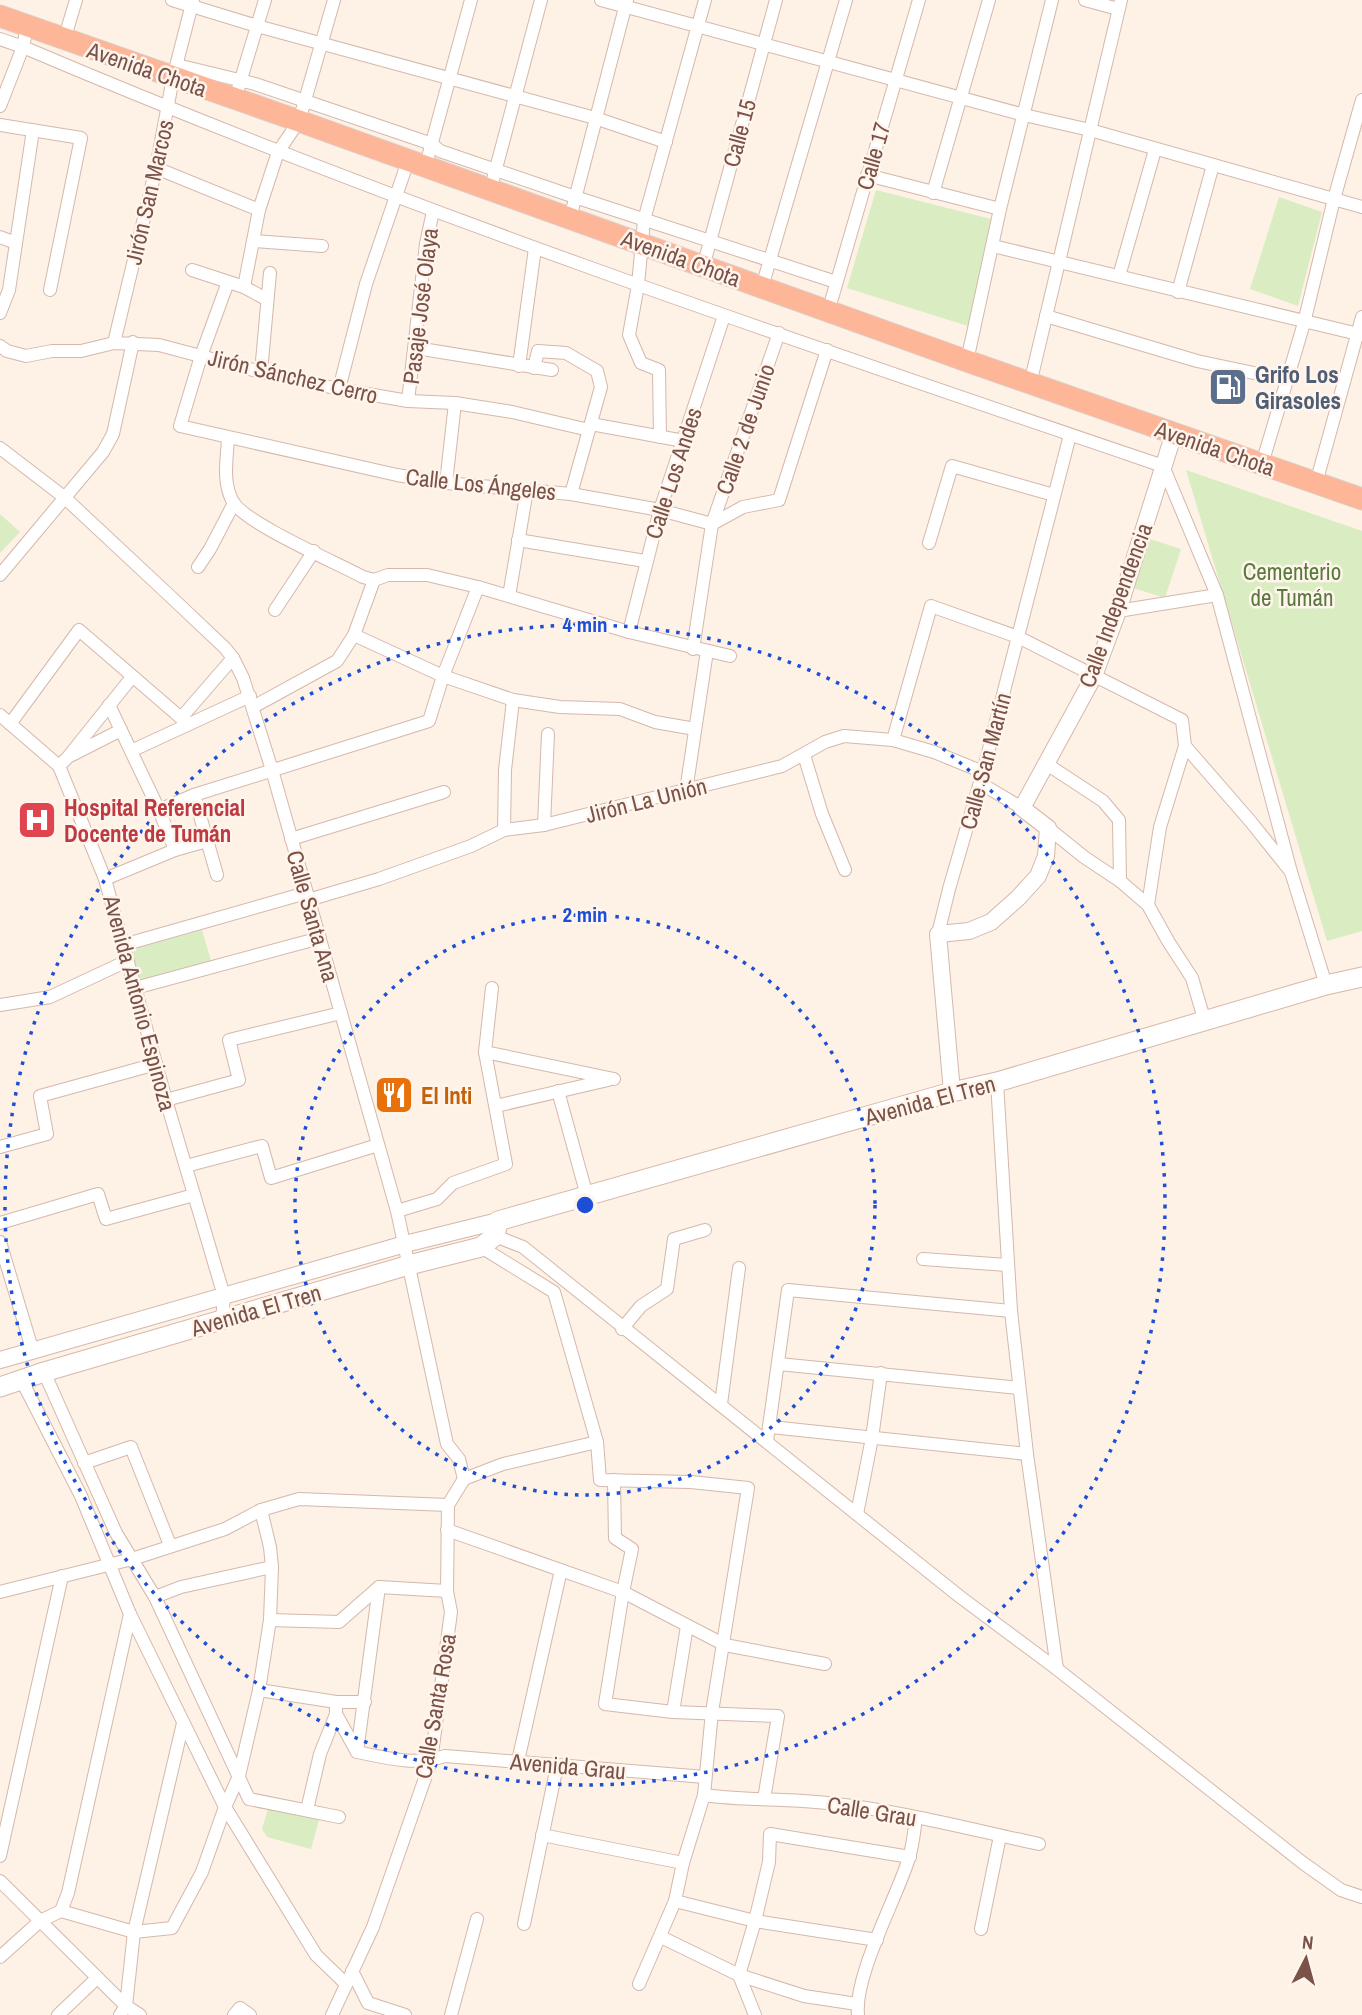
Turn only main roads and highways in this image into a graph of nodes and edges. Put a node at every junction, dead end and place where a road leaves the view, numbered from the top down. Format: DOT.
graph roads {
  1 [pos="2,11"];
  2 [pos="1362,499"];
  3 [pos="1362,977"];
  4 [pos="0,1387"];
  1 -- 2 [label="highway, Avenida Chota"];
  3 -- 4 [label="main road, Avenida El Tren"];
}
